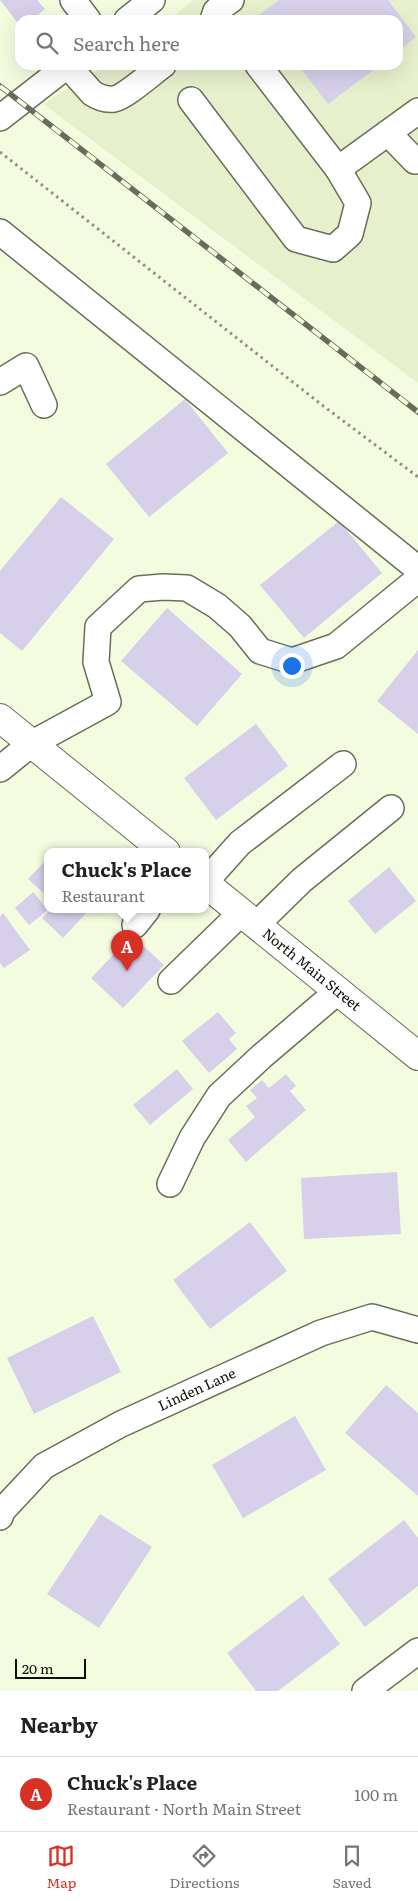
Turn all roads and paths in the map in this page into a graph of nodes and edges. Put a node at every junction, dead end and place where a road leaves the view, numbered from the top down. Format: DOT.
graph roads {
  1 [pos="73,0"];
  2 [pos="152,0"];
  3 [pos="84,15"];
  4 [pos="132,15"];
  5 [pos="62,70"];
  6 [pos="72,70"];
  7 [pos="156,70"];
  8 [pos="262,70"];
  9 [pos="191,100"];
  10 [pos="418,110"];
  11 [pos="0,118"];
  12 [pos="388,133"];
  13 [pos="0,152"];
  14 [pos="418,159"];
  15 [pos="338,169"];
  16 [pos="0,232"];
  17 [pos="0,382"];
  18 [pos="44,405"];
  19 [pos="418,477"];
  20 [pos="418,569"];
  21 [pos="418,579"];
  22 [pos="0,718"];
  23 [pos="31,744"];
  24 [pos="343,764"];
  25 [pos="0,769"];
  26 [pos="391,808"];
  27 [pos="161,848"];
  28 [pos="209,879"];
  29 [pos="209,886"];
  30 [pos="249,919"];
  31 [pos="171,981"];
  32 [pos="337,992"];
  33 [pos="418,1056"];
  34 [pos="170,1184"];
  35 [pos="418,1330"];
  36 [pos="0,1517"];
  37 [pos="418,1651"];
  38 [pos="365,1691"];
  1 -- 3 [label="street"];
  2 -- 4 [label="street"];
  5 -- 11 [label="street"];
  6 -- 7 [label="street"];
  8 -- 15 [label="street"];
  9 -- 15 [label="street"];
  10 -- 12 [label="street"];
  12 -- 14 [label="street"];
  12 -- 15 [label="street"];
  13 -- 19 [label="path"];
  16 -- 20 [label="street"];
  17 -- 18 [label="street"];
  21 -- 23 [label="street"];
  22 -- 23 [label="main road"];
  23 -- 25 [label="street"];
  23 -- 27 [label="main road"];
  24 -- 28 [label="street"];
  26 -- 30 [label="street"];
  29 -- 30 [label="main road, North Main Street"];
  30 -- 31 [label="street"];
  30 -- 32 [label="main road, North Main Street"];
  32 -- 33 [label="main road, North Main Street"];
  32 -- 34 [label="street"];
  35 -- 36 [label="street, Linden Lane"];
  37 -- 38 [label="street"];
}
